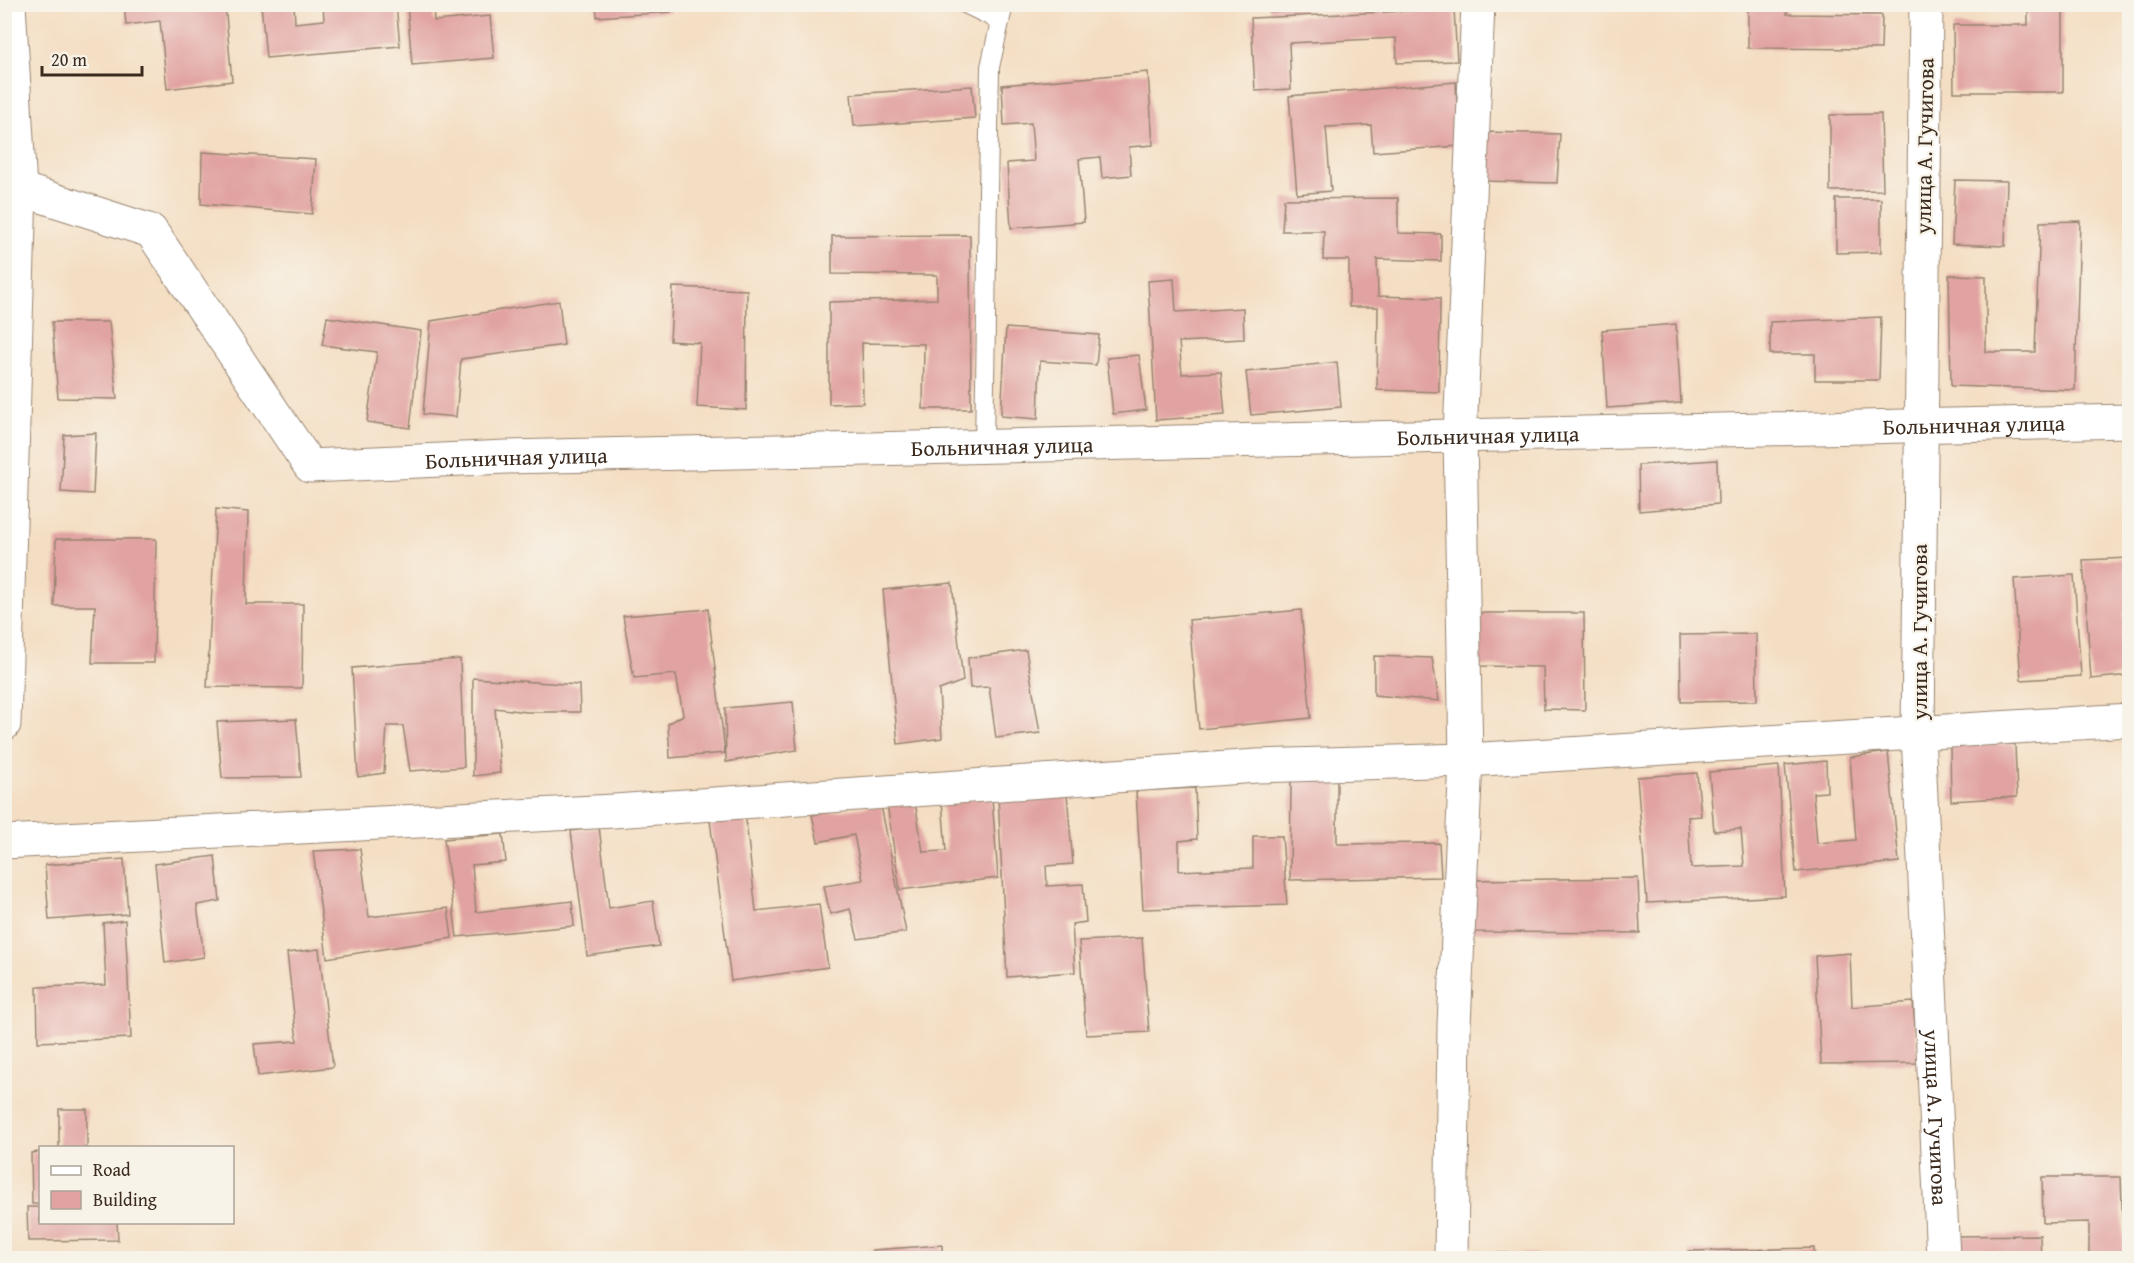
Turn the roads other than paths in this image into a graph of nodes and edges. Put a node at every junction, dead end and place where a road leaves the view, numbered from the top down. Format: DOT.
graph roads {
  1 [pos="9,4"];
  2 [pos="965,4"];
  3 [pos="1478,4"];
  4 [pos="1926,4"];
  5 [pos="1002,13"];
  6 [pos="12,188"];
  7 [pos="2130,421"];
  8 [pos="1921,426"];
  9 [pos="1460,436"];
  10 [pos="984,447"];
  11 [pos="2130,720"];
  12 [pos="4,724"];
  13 [pos="1918,734"];
  14 [pos="1466,760"];
  15 [pos="4,842"];
  16 [pos="1451,1258"];
  17 [pos="1943,1258"];
  1 -- 6 [label="street"];
  2 -- 5 [label="lane"];
  3 -- 9 [label="street"];
  4 -- 8 [label="street, улица А. Гучигова"];
  5 -- 10 [label="lane"];
  6 -- 10 [label="street, Больничная улица"];
  6 -- 12 [label="street"];
  7 -- 8 [label="street, Больничная улица"];
  8 -- 9 [label="street, Больничная улица"];
  8 -- 13 [label="street, улица А. Гучигова"];
  9 -- 10 [label="street, Больничная улица"];
  9 -- 14 [label="street"];
  11 -- 13 [label="street"];
  13 -- 14 [label="street"];
  13 -- 17 [label="street, улица А. Гучигова"];
  14 -- 15 [label="street"];
  14 -- 16 [label="street"];
}
